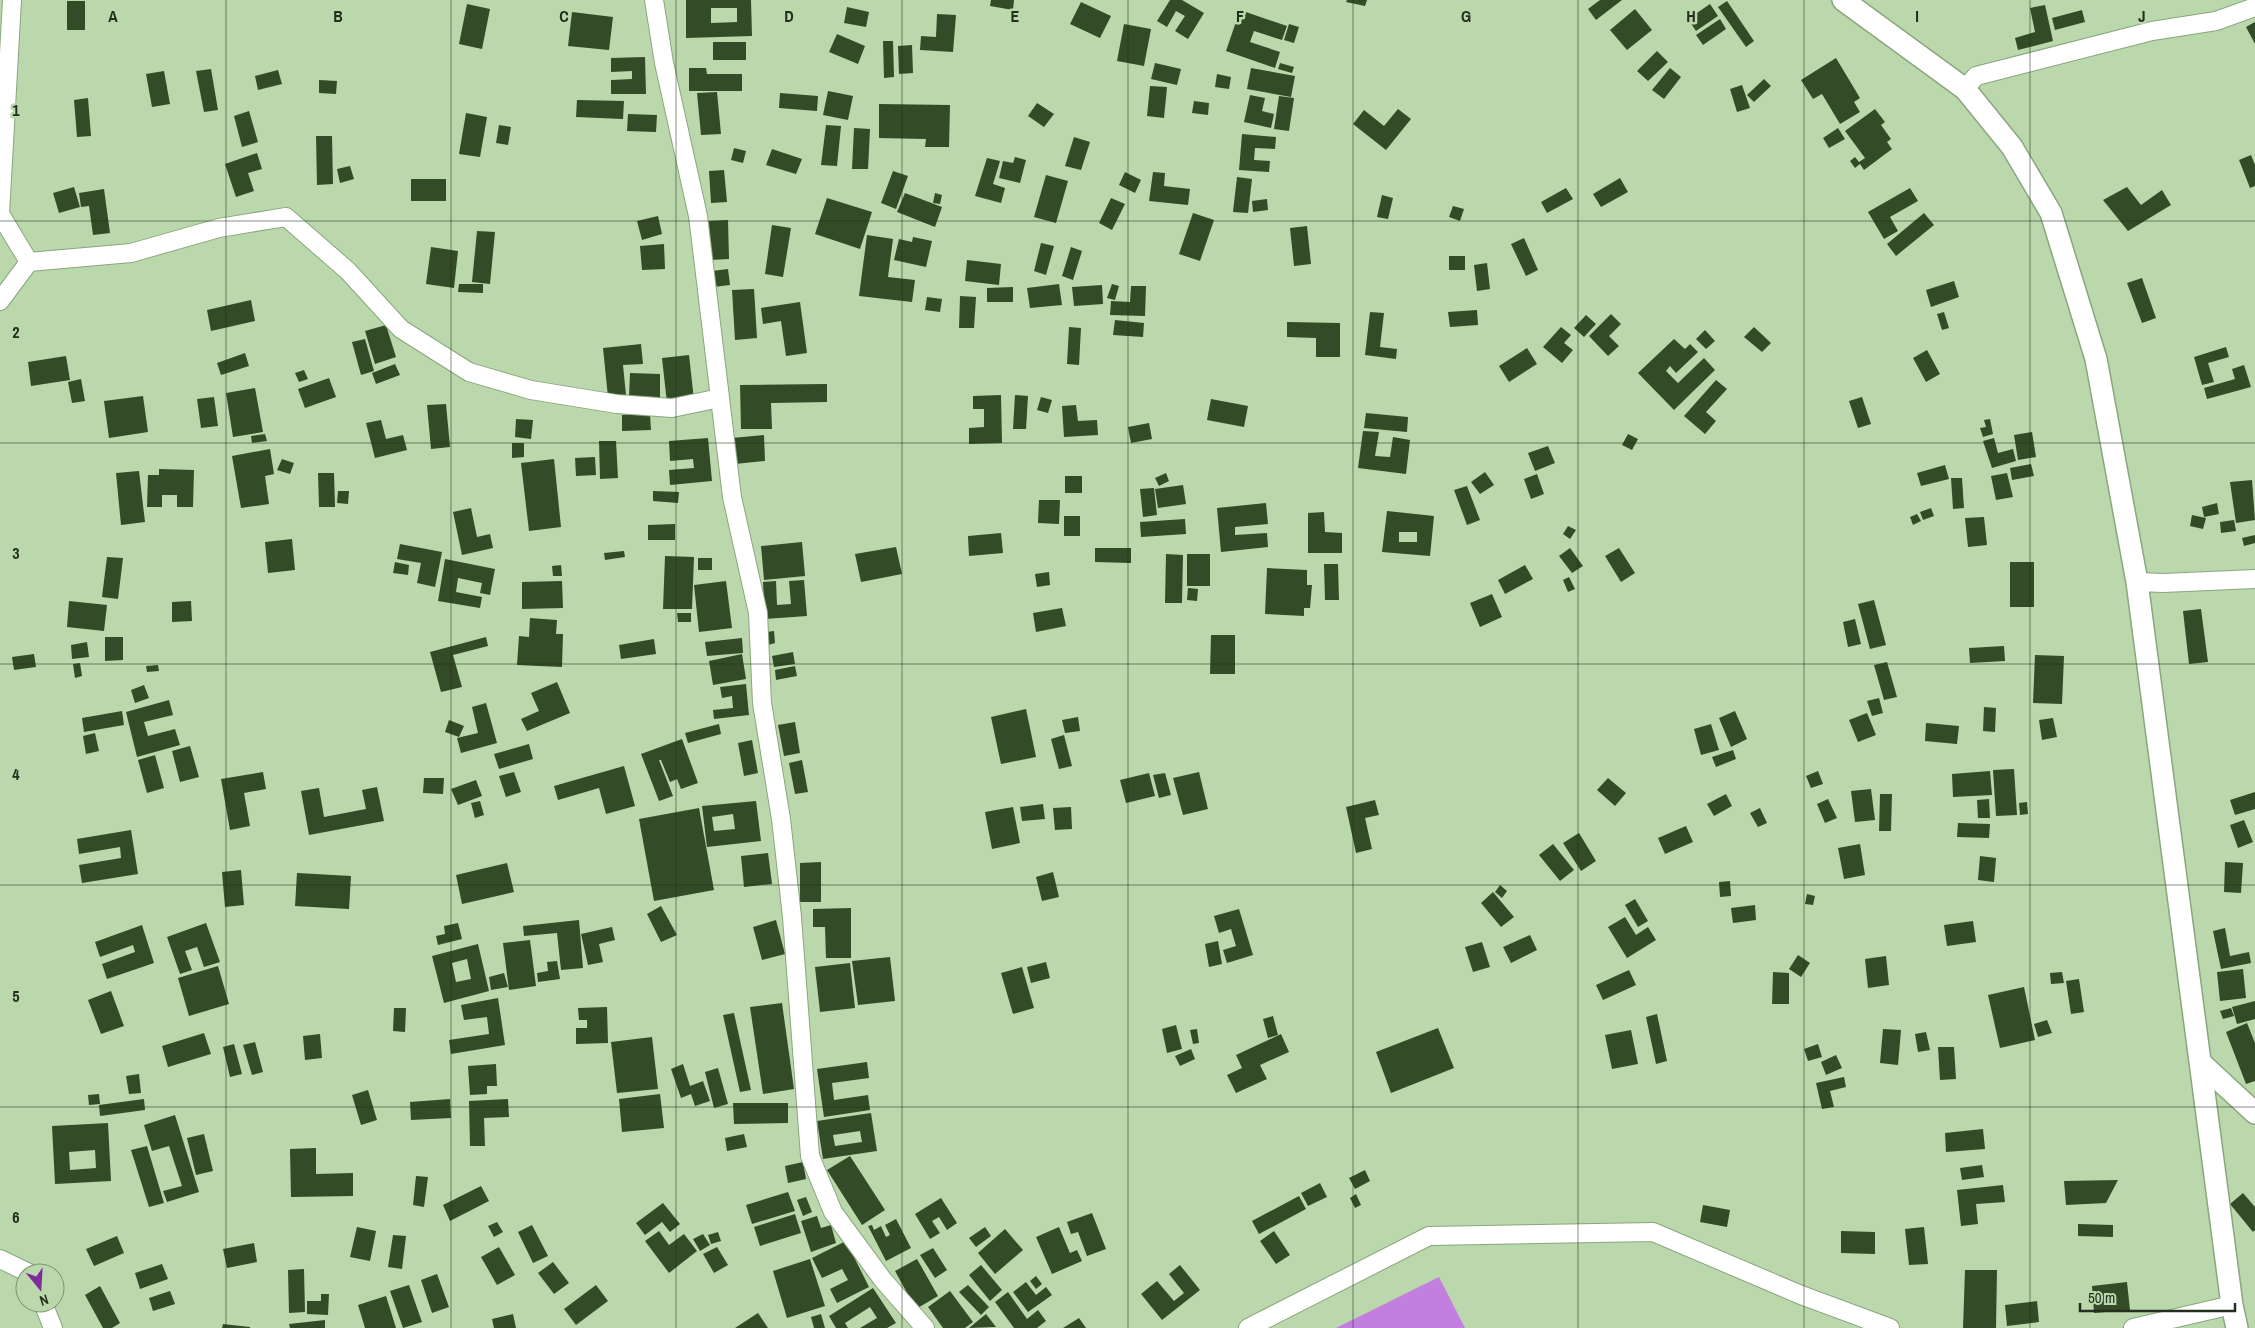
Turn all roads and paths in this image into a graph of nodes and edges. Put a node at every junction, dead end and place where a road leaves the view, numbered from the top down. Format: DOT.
graph roads {
  1 [pos="12,0"];
  2 [pos="654,0"];
  3 [pos="1843,0"];
  4 [pos="2255,7"];
  5 [pos="1964,89"];
  6 [pos="29,262"];
  7 [pos="0,301"];
  8 [pos="720,398"];
  9 [pos="2255,579"];
  10 [pos="2137,582"];
  11 [pos="2202,1064"];
  12 [pos="2255,1113"];
  13 [pos="0,1259"];
  14 [pos="15,1266"];
  15 [pos="2232,1305"];
  16 [pos="47,1313"];
  17 [pos="54,1328"];
  18 [pos="925,1328"];
  19 [pos="1248,1328"];
  20 [pos="1890,1328"];
  21 [pos="2133,1328"];
  22 [pos="2237,1328"];
  1 -- 6 [label="street"];
  2 -- 8 [label="street"];
  3 -- 5 [label="street"];
  4 -- 5 [label="street"];
  5 -- 10 [label="street"];
  6 -- 7 [label="street"];
  6 -- 8 [label="street"];
  8 -- 18 [label="street"];
  9 -- 10 [label="street"];
  10 -- 11 [label="street"];
  11 -- 12 [label="street"];
  11 -- 15 [label="street"];
  13 -- 14 [label="street"];
  15 -- 21 [label="street"];
  15 -- 22 [label="street"];
  16 -- 17 [label="street"];
  19 -- 20 [label="street"];
}
